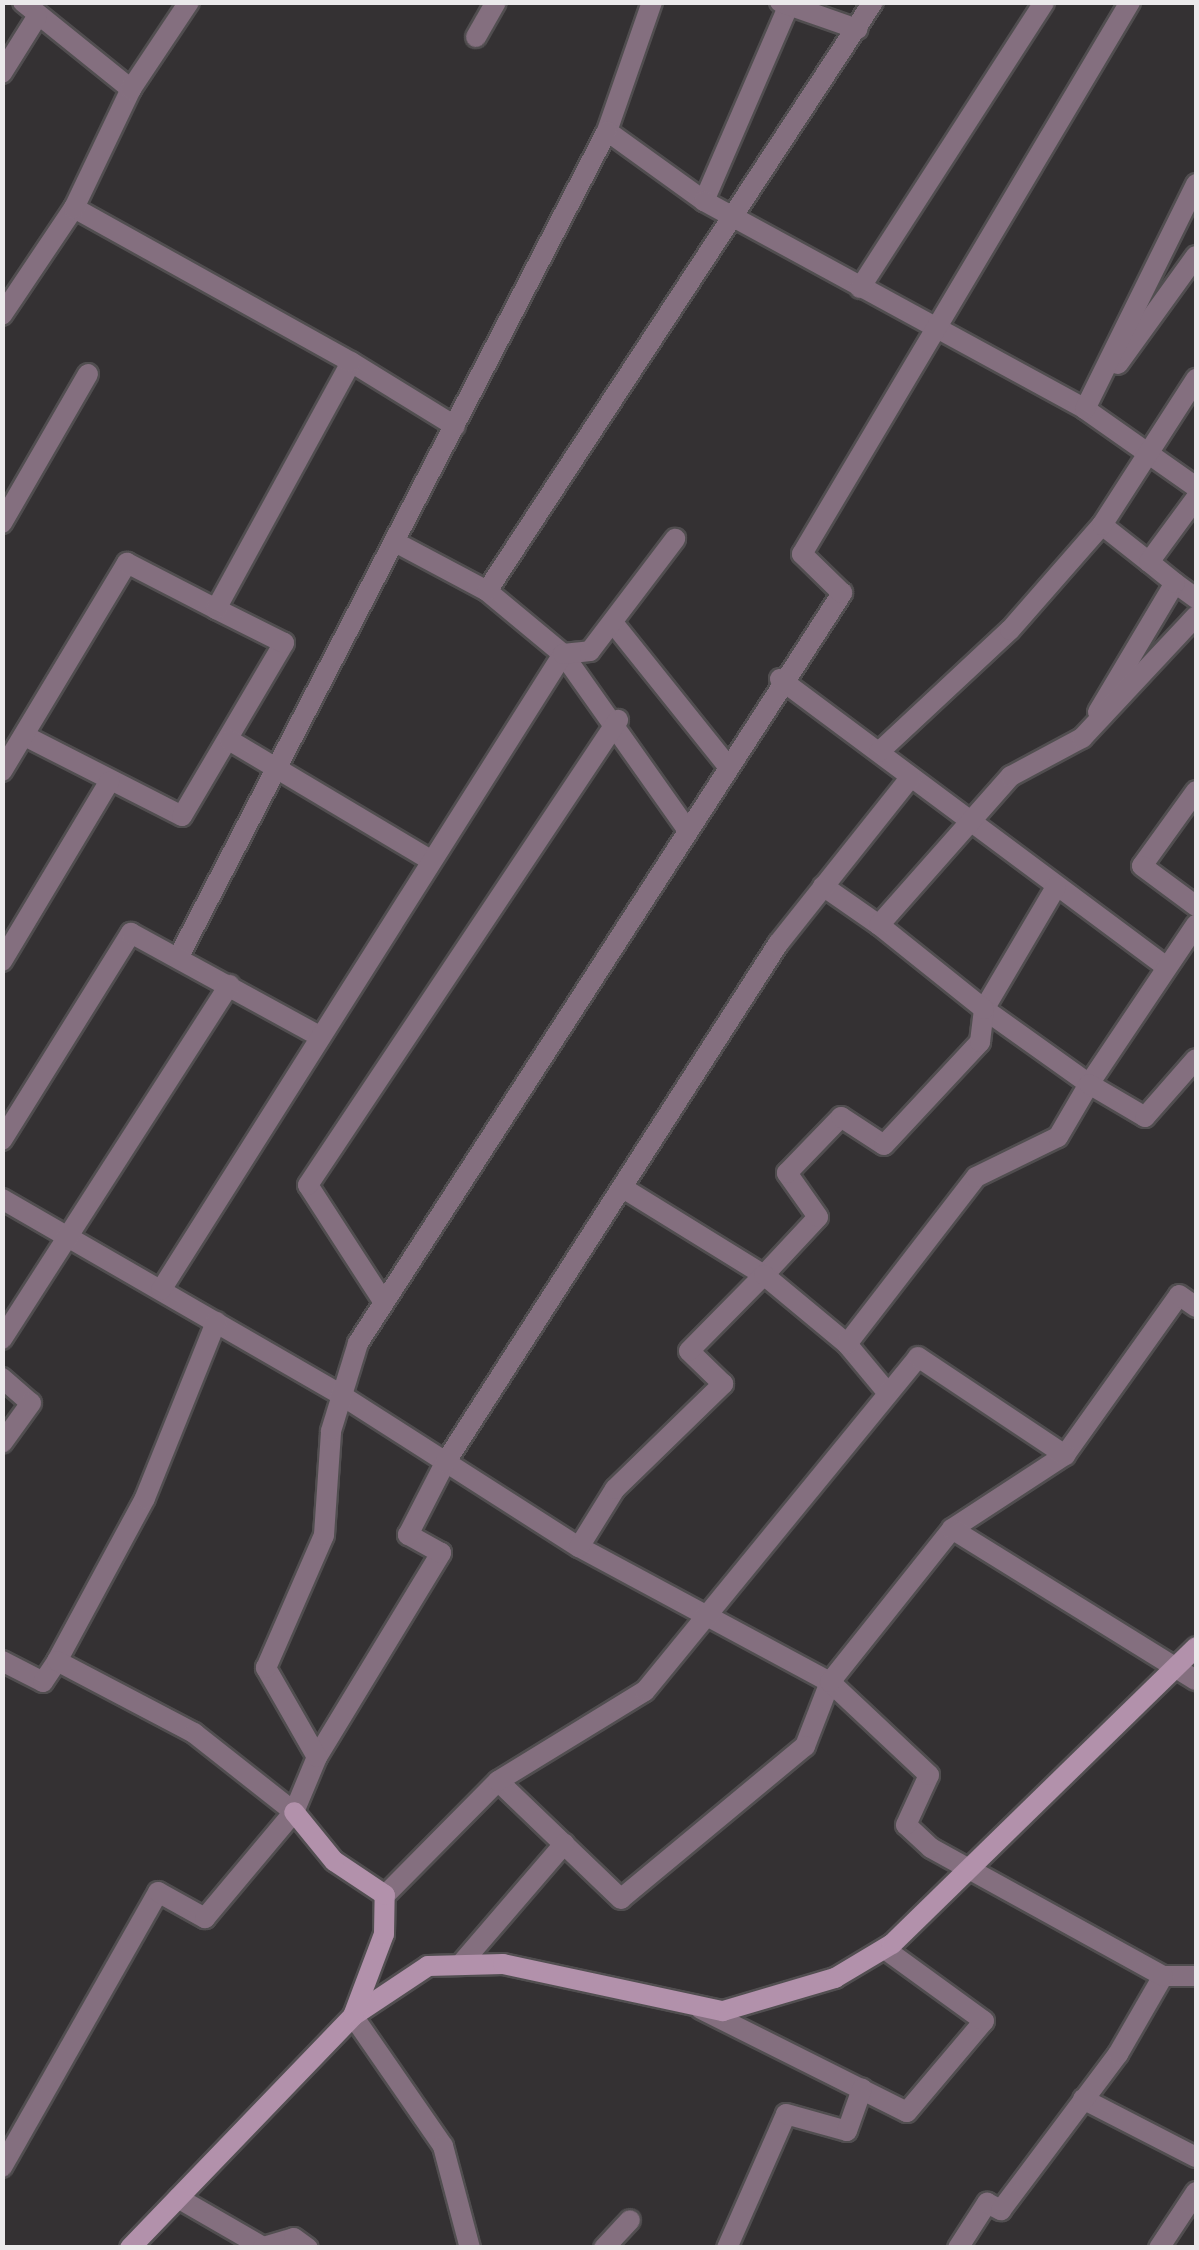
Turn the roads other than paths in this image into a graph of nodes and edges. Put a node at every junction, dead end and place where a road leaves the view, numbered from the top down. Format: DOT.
graph roads {
  1 [pos="189,2"];
  2 [pos="496,2"];
  3 [pos="652,2"];
  4 [pos="873,2"];
  5 [pos="1044,2"];
  6 [pos="1130,2"];
  7 [pos="786,4"];
  8 [pos="30,10"];
  9 [pos="856,29"];
  10 [pos="476,37"];
  11 [pos="2,72"];
  12 [pos="131,89"];
  13 [pos="607,131"];
  14 [pos="1196,184"];
  15 [pos="704,201"];
  16 [pos="74,208"];
  17 [pos="736,222"];
  18 [pos="1196,256"];
  19 [pos="860,288"];
  20 [pos="2,315"];
  21 [pos="936,329"];
  22 [pos="351,362"];
  23 [pos="88,374"];
  24 [pos="1196,380"];
  25 [pos="1085,409"];
  26 [pos="455,426"];
  27 [pos="1152,455"];
  28 [pos="1196,488"];
  29 [pos="1196,498"];
  30 [pos="2,523"];
  31 [pos="1102,525"];
  32 [pos="675,539"];
  33 [pos="395,542"];
  34 [pos="1149,562"];
  35 [pos="1175,584"];
  36 [pos="486,591"];
  37 [pos="1196,598"];
  38 [pos="216,608"];
  39 [pos="1196,616"];
  40 [pos="614,624"];
  41 [pos="563,654"];
  42 [pos="780,679"];
  43 [pos="618,720"];
  44 [pos="25,736"];
  45 [pos="1082,738"];
  46 [pos="230,740"];
  47 [pos="878,752"];
  48 [pos="726,764"];
  49 [pos="278,770"];
  50 [pos="2,771"];
  51 [pos="910,777"];
  52 [pos="110,782"];
  53 [pos="1196,791"];
  54 [pos="972,824"];
  55 [pos="685,826"];
  56 [pos="426,858"];
  57 [pos="823,886"];
  58 [pos="1056,887"];
  59 [pos="1196,906"];
  60 [pos="879,925"];
  61 [pos="1196,925"];
  62 [pos="178,956"];
  63 [pos="2,961"];
  64 [pos="1167,967"];
  65 [pos="229,984"];
  66 [pos="984,1009"];
  67 [pos="317,1035"];
  68 [pos="1196,1058"];
  69 [pos="1089,1084"];
  70 [pos="2,1140"];
  71 [pos="623,1188"];
  72 [pos="4,1204"];
  73 [pos="65,1233"];
  74 [pos="764,1275"];
  75 [pos="161,1290"];
  76 [pos="383,1302"];
  77 [pos="1196,1307"];
  78 [pos="216,1322"];
  79 [pos="2,1339"];
  80 [pos="847,1344"];
  81 [pos="2,1378"];
  82 [pos="887,1392"];
  83 [pos="341,1395"];
  84 [pos="2,1443"];
  85 [pos="1065,1455"];
  86 [pos="446,1463"];
  87 [pos="952,1529"];
  88 [pos="580,1548"];
  89 [pos="712,1618"];
  90 [pos="1196,1647"];
  91 [pos="57,1660"];
  92 [pos="5,1669"];
  93 [pos="1187,1675"];
  94 [pos="830,1682"];
  95 [pos="317,1756"];
  96 [pos="498,1781"];
  97 [pos="294,1812"];
  98 [pos="564,1844"];
  99 [pos="962,1872"];
  100 [pos="385,1894"];
  101 [pos="885,1949"];
  102 [pos="460,1965"];
  103 [pos="1163,1976"];
  104 [pos="1196,1976"];
  105 [pos="680,2000"];
  106 [pos="353,2016"];
  107 [pos="862,2089"];
  108 [pos="1083,2099"];
  109 [pos="1196,2157"];
  110 [pos="2,2168"];
  111 [pos="1196,2192"];
  112 [pos="178,2198"];
  113 [pos="630,2220"];
  114 [pos="263,2247"];
  115 [pos="130,2248"];
  116 [pos="308,2248"];
  117 [pos="470,2248"];
  118 [pos="604,2248"];
  119 [pos="727,2248"];
  120 [pos="958,2248"];
  121 [pos="1160,2248"];
  1 -- 12 [label="street"];
  2 -- 10 [label="street"];
  3 -- 13 [label="street"];
  4 -- 9 [label="street"];
  5 -- 19 [label="street"];
  6 -- 21 [label="street"];
  7 -- 9 [label="street"];
  7 -- 15 [label="street"];
  8 -- 11 [label="street"];
  8 -- 12 [label="street"];
  9 -- 17 [label="street"];
  12 -- 16 [label="street"];
  13 -- 15 [label="street"];
  13 -- 26 [label="street"];
  14 -- 25 [label="street"];
  15 -- 17 [label="street"];
  16 -- 20 [label="street"];
  16 -- 22 [label="street"];
  17 -- 19 [label="street"];
  17 -- 36 [label="street"];
  18 -- 25 [label="street"];
  19 -- 21 [label="street"];
  21 -- 25 [label="street"];
  21 -- 42 [label="street"];
  22 -- 26 [label="street"];
  22 -- 38 [label="street"];
  23 -- 30 [label="street"];
  24 -- 27 [label="street"];
  25 -- 27 [label="street"];
  26 -- 33 [label="street"];
  27 -- 28 [label="street"];
  27 -- 31 [label="street"];
  29 -- 34 [label="street"];
  31 -- 34 [label="street"];
  31 -- 47 [label="street"];
  32 -- 40 [label="street"];
  33 -- 36 [label="street"];
  33 -- 49 [label="street"];
  34 -- 35 [label="street"];
  35 -- 37 [label="street"];
  35 -- 45 [label="street"];
  36 -- 41 [label="street"];
  38 -- 44 [label="street"];
  38 -- 46 [label="street"];
  39 -- 45 [label="street"];
  40 -- 41 [label="street"];
  40 -- 48 [label="street"];
  41 -- 43 [label="street"];
  41 -- 56 [label="street"];
  42 -- 47 [label="street"];
  42 -- 48 [label="street"];
  43 -- 55 [label="street"];
  43 -- 76 [label="street"];
  44 -- 50 [label="street"];
  44 -- 52 [label="street"];
  45 -- 54 [label="street"];
  46 -- 49 [label="street"];
  46 -- 52 [label="street"];
  47 -- 51 [label="street"];
  48 -- 55 [label="street"];
  49 -- 56 [label="street"];
  49 -- 62 [label="street"];
  51 -- 54 [label="street"];
  51 -- 57 [label="street"];
  52 -- 63 [label="street"];
  53 -- 59 [label="street"];
  54 -- 58 [label="street"];
  54 -- 60 [label="street"];
  55 -- 76 [label="street"];
  56 -- 67 [label="street"];
  57 -- 60 [label="street"];
  57 -- 71 [label="street"];
  58 -- 64 [label="street"];
  58 -- 66 [label="street"];
  60 -- 66 [label="street"];
  61 -- 64 [label="street"];
  62 -- 65 [label="street"];
  62 -- 70 [label="street"];
  64 -- 69 [label="street"];
  65 -- 67 [label="street"];
  65 -- 73 [label="street"];
  66 -- 69 [label="street"];
  66 -- 74 [label="street"];
  67 -- 75 [label="street"];
  68 -- 69 [label="street"];
  69 -- 80 [label="street"];
  71 -- 74 [label="street"];
  71 -- 86 [label="street"];
  72 -- 73 [label="street"];
  73 -- 75 [label="street"];
  73 -- 79 [label="street"];
  74 -- 80 [label="street"];
  74 -- 88 [label="street"];
  75 -- 78 [label="street"];
  76 -- 83 [label="street"];
  77 -- 85 [label="street"];
  78 -- 83 [label="street"];
  78 -- 91 [label="street"];
  80 -- 82 [label="street"];
  81 -- 84 [label="street"];
  82 -- 85 [label="street"];
  82 -- 89 [label="street"];
  83 -- 86 [label="street"];
  83 -- 95 [label="street"];
  85 -- 87 [label="street"];
  86 -- 88 [label="street"];
  86 -- 95 [label="street"];
  87 -- 93 [label="street"];
  87 -- 94 [label="street"];
  88 -- 89 [label="street"];
  89 -- 94 [label="street"];
  89 -- 96 [label="street"];
  90 -- 93 [label="street"];
  91 -- 92 [label="street"];
  91 -- 97 [label="street"];
  93 -- 99 [label="street"];
  94 -- 98 [label="street"];
  94 -- 99 [label="street"];
  95 -- 97 [label="street"];
  96 -- 98 [label="street"];
  96 -- 100 [label="street"];
  97 -- 100 [label="street"];
  97 -- 110 [label="street"];
  98 -- 102 [label="street"];
  99 -- 101 [label="street"];
  99 -- 103 [label="street"];
  100 -- 106 [label="street"];
  101 -- 105 [label="street"];
  101 -- 107 [label="street"];
  102 -- 105 [label="street"];
  102 -- 106 [label="street"];
  103 -- 104 [label="street"];
  103 -- 108 [label="street"];
  105 -- 107 [label="street"];
  106 -- 112 [label="street"];
  106 -- 117 [label="street"];
  107 -- 119 [label="street"];
  108 -- 109 [label="street"];
  108 -- 120 [label="street"];
  111 -- 121 [label="street"];
  112 -- 114 [label="street"];
  112 -- 115 [label="street"];
  113 -- 118 [label="street"];
  114 -- 116 [label="street"];
}
